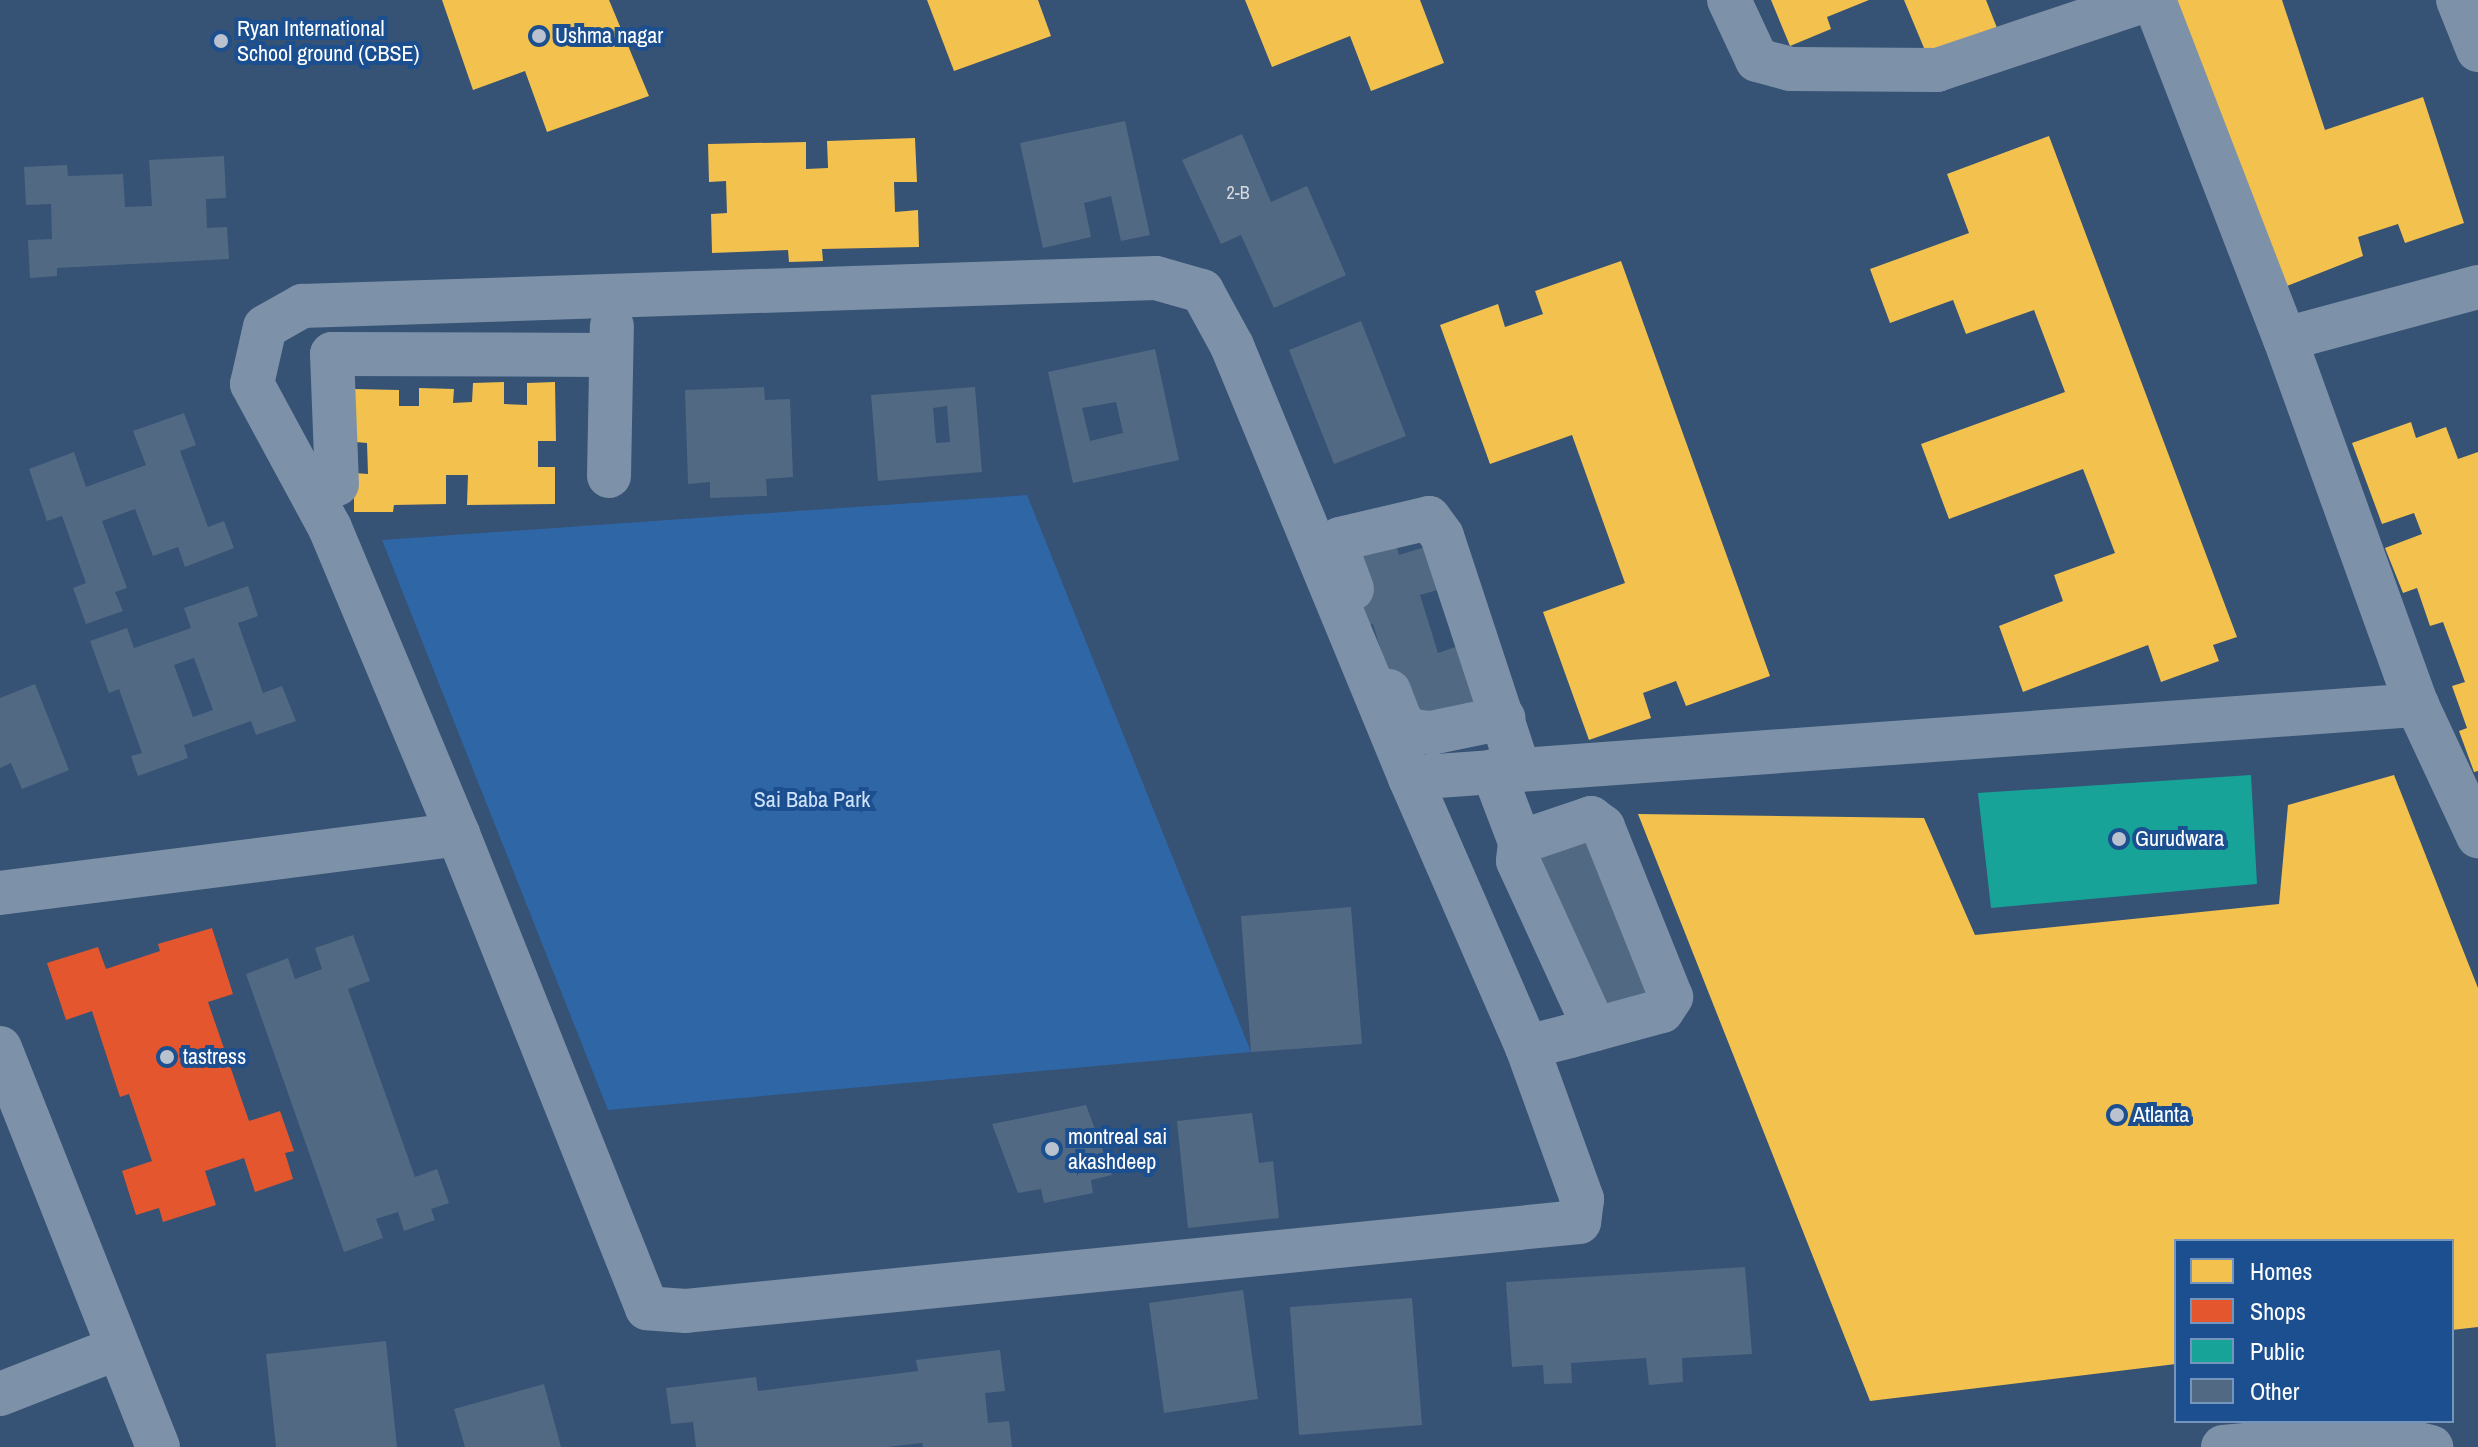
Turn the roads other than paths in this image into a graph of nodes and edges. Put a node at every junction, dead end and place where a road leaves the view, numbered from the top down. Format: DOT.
graph roads {
  1 [pos="1729,0"];
  2 [pos="2146,0"];
  3 [pos="2154,0"];
  4 [pos="2458,0"];
  5 [pos="2478,50"];
  6 [pos="2478,287"];
  7 [pos="613,296"];
  8 [pos="331,306"];
  9 [pos="2285,339"];
  10 [pos="332,354"];
  11 [pos="610,355"];
  12 [pos="609,476"];
  13 [pos="337,484"];
  14 [pos="1362,642"];
  15 [pos="2417,705"];
  16 [pos="1503,718"];
  17 [pos="1506,770"];
  18 [pos="1410,778"];
  19 [pos="458,834"];
  20 [pos="2478,836"];
  21 [pos="1524,861"];
  22 [pos="0,893"];
  23 [pos="1463,900"];
  24 [pos="1595,1029"];
  25 [pos="1527,1047"];
  26 [pos="0,1048"];
  27 [pos="118,1348"];
  28 [pos="0,1394"];
  29 [pos="158,1447"];
  30 [pos="2223,1447"];
  31 [pos="2431,1447"];
  1 -- 2 [label="street"];
  3 -- 9 [label="street"];
  4 -- 5 [label="street"];
  6 -- 9 [label="street"];
  7 -- 8 [label="street"];
  7 -- 11 [label="street"];
  7 -- 14 [label="street"];
  8 -- 10 [label="street"];
  8 -- 19 [label="street"];
  9 -- 15 [label="street"];
  10 -- 11 [label="street"];
  10 -- 13 [label="street"];
  11 -- 12 [label="street"];
  14 -- 16 [label="street"];
  14 -- 16 [label="street"];
  14 -- 18 [label="street"];
  15 -- 17 [label="street"];
  15 -- 20 [label="street"];
  16 -- 17 [label="street"];
  17 -- 18 [label="street"];
  17 -- 21 [label="street"];
  18 -- 23 [label="street"];
  19 -- 22 [label="street"];
  19 -- 25 [label="street"];
  21 -- 23 [label="street"];
  21 -- 24 [label="street"];
  21 -- 24 [label="street"];
  23 -- 25 [label="street"];
  24 -- 25 [label="street"];
  26 -- 27 [label="street"];
  27 -- 28 [label="street"];
  27 -- 29 [label="street"];
  30 -- 31 [label="street"];
}
